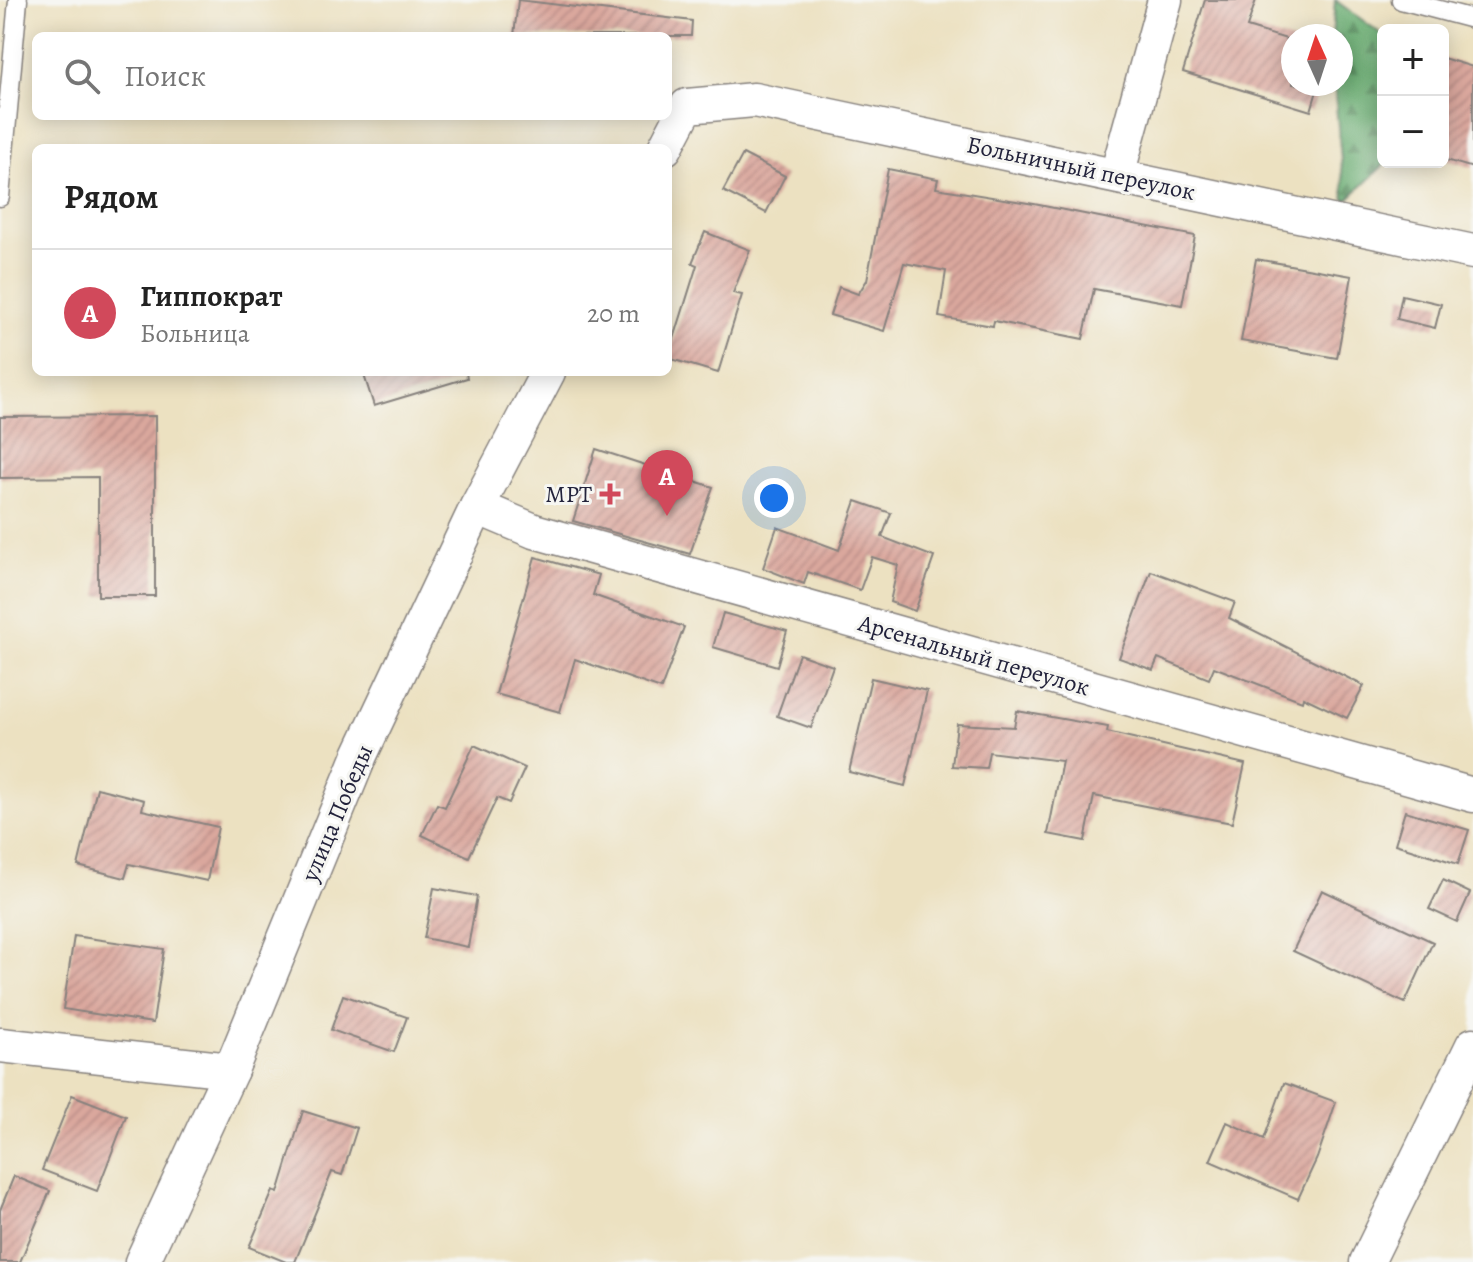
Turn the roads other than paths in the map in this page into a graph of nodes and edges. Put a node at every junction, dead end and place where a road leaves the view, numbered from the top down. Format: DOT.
graph roads {
  1 [pos="18,0"];
  2 [pos="1165,0"];
  3 [pos="1401,0"];
  4 [pos="1473,19"];
  5 [pos="667,144"];
  6 [pos="1117,175"];
  7 [pos="0,197"];
  8 [pos="1473,252"];
  9 [pos="546,376"];
  10 [pos="477,507"];
  11 [pos="1473,795"];
  12 [pos="0,1045"];
  13 [pos="1473,1045"];
  14 [pos="231,1070"];
  15 [pos="142,1262"];
  16 [pos="1367,1262"];
  1 -- 7 [label="lane"];
  2 -- 6 [label="street"];
  3 -- 4 [label="lane"];
  5 -- 6 [label="street, Больничный переулок"];
  6 -- 8 [label="street, Больничный переулок"];
  9 -- 10 [label="street, улица Победы"];
  10 -- 11 [label="street, Арсенальный переулок"];
  10 -- 14 [label="street, улица Победы"];
  12 -- 14 [label="street"];
  13 -- 16 [label="street"];
  14 -- 15 [label="street, улица Победы"];
}
